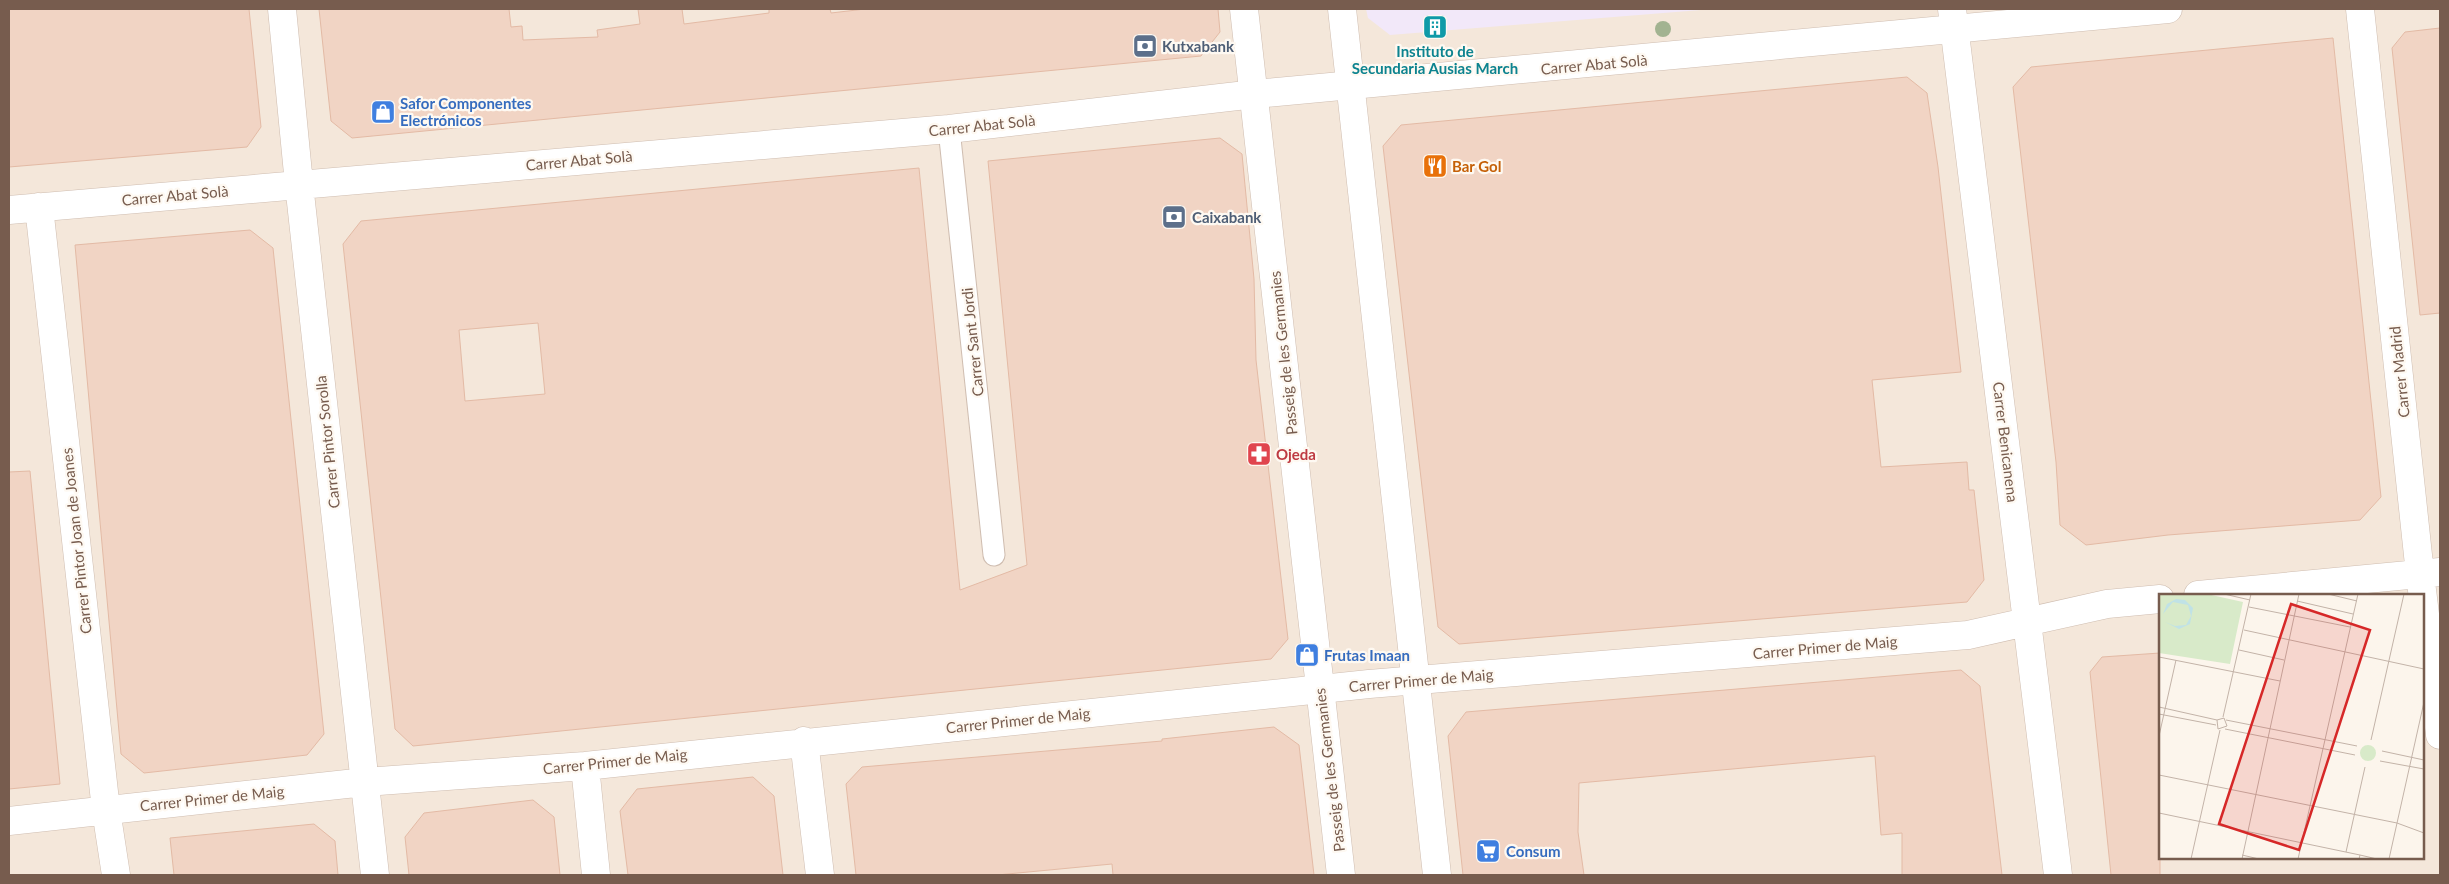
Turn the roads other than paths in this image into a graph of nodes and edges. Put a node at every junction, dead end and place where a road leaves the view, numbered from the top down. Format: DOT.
graph roads {
  1 [pos="282,9"];
  2 [pos="1244,9"];
  3 [pos="1342,9"];
  4 [pos="2168,9"];
  5 [pos="2360,9"];
  6 [pos="1953,19"];
  7 [pos="1352,86"];
  8 [pos="1255,94"];
  9 [pos="949,129"];
  10 [pos="299,184"];
  11 [pos="39,207"];
  12 [pos="9,210"];
  13 [pos="994,555"];
  14 [pos="2430,573"];
  15 [pos="2209,594"];
  16 [pos="2159,599"];
  17 [pos="2027,622"];
  18 [pos="1417,680"];
  19 [pos="1320,690"];
  20 [pos="2440,735"];
  21 [pos="804,741"];
  22 [pos="584,766"];
  23 [pos="365,782"];
  24 [pos="106,810"];
  25 [pos="9,821"];
  26 [pos="116,875"];
  27 [pos="375,875"];
  28 [pos="596,875"];
  29 [pos="820,875"];
  30 [pos="1341,875"];
  31 [pos="1437,875"];
  32 [pos="2058,875"];
  1 -- 10 [label="street, Carrer Pintor Sorolla"];
  2 -- 8 [label="street, Passeig de les Germanies"];
  3 -- 7 [label="street"];
  4 -- 6 [label="street, Carrer Abat Solà"];
  5 -- 14 [label="street, Carrer Madrid"];
  6 -- 7 [label="street, Carrer Abat Solà"];
  6 -- 17 [label="street, Carrer Benicanena"];
  7 -- 8 [label="street, Carrer Abat Solà"];
  7 -- 18 [label="street"];
  8 -- 9 [label="street, Carrer Abat Solà"];
  8 -- 19 [label="street, Passeig de les Germanies"];
  9 -- 10 [label="street, Carrer Abat Solà"];
  9 -- 13 [label="lane, Carrer Sant Jordi"];
  10 -- 11 [label="street, Carrer Abat Solà"];
  10 -- 23 [label="street, Carrer Pintor Sorolla"];
  11 -- 12 [label="street, Carrer Abat Solà"];
  11 -- 24 [label="street, Carrer Pintor Joan de Joanes"];
  14 -- 15 [label="street"];
  14 -- 20 [label="street, Carrer Madrid"];
  16 -- 17 [label="street, Carrer Primer de Maig"];
  17 -- 18 [label="street, Carrer Primer de Maig"];
  17 -- 32 [label="street, Carrer Benicanena"];
  18 -- 19 [label="street, Carrer Primer de Maig"];
  18 -- 31 [label="street"];
  19 -- 21 [label="street, Carrer Primer de Maig"];
  19 -- 30 [label="street, Passeig de les Germanies"];
  21 -- 22 [label="street, Carrer Primer de Maig"];
  21 -- 29 [label="street"];
  22 -- 23 [label="street, Carrer Primer de Maig"];
  22 -- 28 [label="street"];
  23 -- 24 [label="street, Carrer Primer de Maig"];
  23 -- 27 [label="street, Carrer Pintor Sorolla"];
  24 -- 25 [label="street, Carrer Primer de Maig"];
  24 -- 26 [label="street, Carrer Pintor Joan de Joanes"];
}
